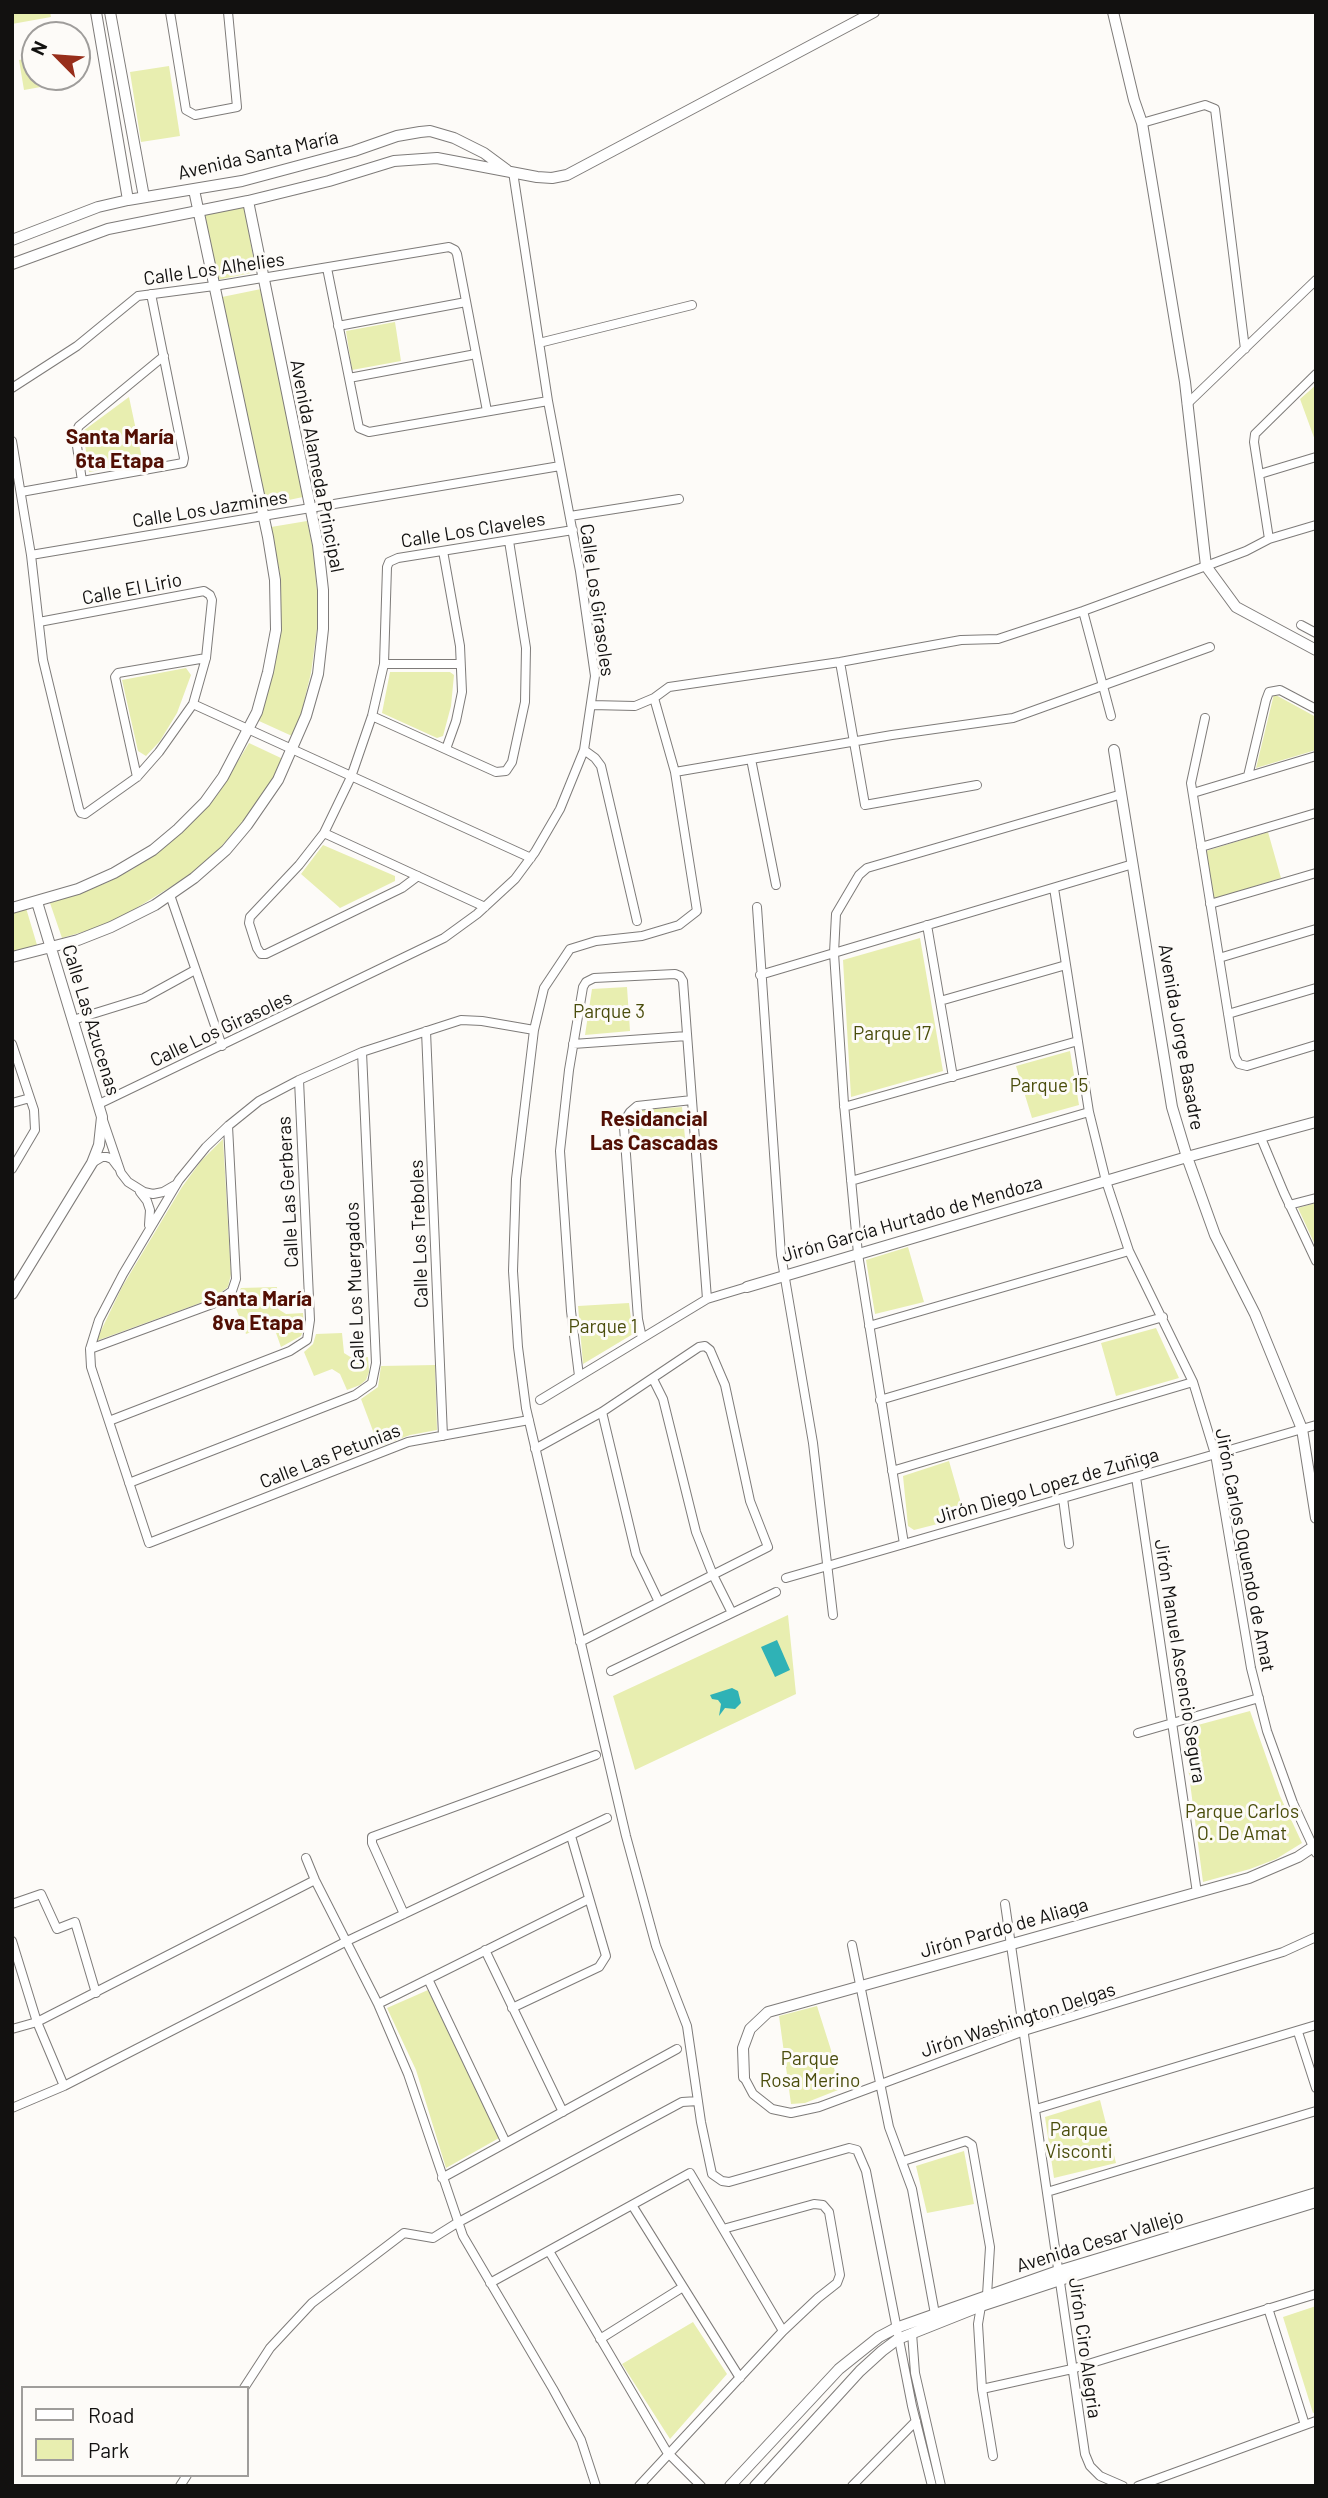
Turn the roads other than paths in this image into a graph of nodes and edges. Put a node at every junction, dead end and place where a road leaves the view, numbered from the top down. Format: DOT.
graph roads {
  1 [pos="96,12"];
  2 [pos="110,12"];
  3 [pos="170,12"];
  4 [pos="228,12"];
  5 [pos="874,12"];
  6 [pos="1113,12"];
  7 [pos="1142,123"];
  8 [pos="510,171"];
  9 [pos="194,190"];
  10 [pos="144,197"];
  11 [pos="128,200"];
  12 [pos="248,201"];
  13 [pos="199,212"];
  14 [pos="12,240"];
  15 [pos="12,264"];
  16 [pos="327,268"];
  17 [pos="263,278"];
  18 [pos="1316,280"];
  19 [pos="214,286"];
  20 [pos="152,294"];
  21 [pos="466,302"];
  22 [pos="692,305"];
  23 [pos="338,326"];
  24 [pos="539,343"];
  25 [pos="1245,349"];
  26 [pos="476,354"];
  27 [pos="164,356"];
  28 [pos="1316,374"];
  29 [pos="349,378"];
  30 [pos="12,388"];
  31 [pos="548,401"];
  32 [pos="1187,404"];
  33 [pos="486,411"];
  34 [pos="12,441"];
  35 [pos="1316,457"];
  36 [pos="561,466"];
  37 [pos="1260,474"];
  38 [pos="82,481"];
  39 [pos="21,492"];
  40 [pos="679,499"];
  41 [pos="310,508"];
  42 [pos="263,516"];
  43 [pos="570,516"];
  44 [pos="1316,526"];
  45 [pos="573,530"];
  46 [pos="1269,539"];
  47 [pos="509,541"];
  48 [pos="443,551"];
  49 [pos="31,555"];
  50 [pos="1206,566"];
  51 [pos="1083,611"];
  52 [pos="39,622"];
  53 [pos="1301,625"];
  54 [pos="1316,633"];
  55 [pos="1210,647"];
  56 [pos="1316,650"];
  57 [pos="206,659"];
  58 [pos="840,662"];
  59 [pos="384,664"];
  60 [pos="460,664"];
  61 [pos="1103,687"];
  62 [pos="654,698"];
  63 [pos="193,704"];
  64 [pos="591,705"];
  65 [pos="1316,709"];
  66 [pos="372,716"];
  67 [pos="1111,716"];
  68 [pos="1205,718"];
  69 [pos="248,730"];
  70 [pos="855,741"];
  71 [pos="446,749"];
  72 [pos="292,750"];
  73 [pos="584,750"];
  74 [pos="1114,750"];
  75 [pos="1316,756"];
  76 [pos="751,759"];
  77 [pos="675,772"];
  78 [pos="1248,776"];
  79 [pos="137,777"];
  80 [pos="351,777"];
  81 [pos="977,785"];
  82 [pos="1193,793"];
  83 [pos="1122,794"];
  84 [pos="1316,813"];
  85 [pos="324,833"];
  86 [pos="1201,847"];
  87 [pos="531,858"];
  88 [pos="1133,864"];
  89 [pos="1316,873"];
  90 [pos="418,876"];
  91 [pos="776,886"];
  92 [pos="1054,888"];
  93 [pos="170,895"];
  94 [pos="37,902"];
  95 [pos="1210,904"];
  96 [pos="485,906"];
  97 [pos="757,906"];
  98 [pos="12,908"];
  99 [pos="637,921"];
  100 [pos="927,925"];
  101 [pos="1316,929"];
  102 [pos="50,947"];
  103 [pos="834,953"];
  104 [pos="12,957"];
  105 [pos="1219,958"];
  106 [pos="1066,965"];
  107 [pos="195,970"];
  108 [pos="760,975"];
  109 [pos="1316,988"];
  110 [pos="940,1000"];
  111 [pos="1228,1014"];
  112 [pos="73,1020"];
  113 [pos="534,1030"];
  114 [pos="426,1031"];
  115 [pos="687,1036"];
  116 [pos="1078,1041"];
  117 [pos="12,1044"];
  118 [pos="573,1044"];
  119 [pos="1316,1045"];
  120 [pos="222,1046"];
  121 [pos="362,1052"];
  122 [pos="953,1077"];
  123 [pos="299,1080"];
  124 [pos="30,1098"];
  125 [pos="692,1100"];
  126 [pos="12,1103"];
  127 [pos="99,1104"];
  128 [pos="844,1107"];
  129 [pos="1089,1112"];
  130 [pos="103,1117"];
  131 [pos="1316,1122"];
  132 [pos="228,1126"];
  133 [pos="1261,1138"];
  134 [pos="1187,1157"];
  135 [pos="92,1164"];
  136 [pos="12,1169"];
  137 [pos="121,1173"];
  138 [pos="179,1180"];
  139 [pos="851,1181"];
  140 [pos="1106,1181"];
  141 [pos="135,1188"];
  142 [pos="1316,1198"];
  143 [pos="1289,1205"];
  144 [pos="148,1230"];
  145 [pos="1129,1251"];
  146 [pos="858,1254"];
  147 [pos="1316,1261"];
  148 [pos="785,1275"];
  149 [pos="747,1287"];
  150 [pos="12,1294"];
  151 [pos="707,1299"];
  152 [pos="1163,1317"];
  153 [pos="869,1326"];
  154 [pos="642,1338"];
  155 [pos="90,1349"];
  156 [pos="579,1376"];
  157 [pos="653,1379"];
  158 [pos="1192,1382"];
  159 [pos="540,1400"];
  160 [pos="880,1400"];
  161 [pos="602,1412"];
  162 [pos="529,1420"];
  163 [pos="109,1421"];
  164 [pos="1316,1425"];
  165 [pos="1302,1429"];
  166 [pos="443,1436"];
  167 [pos="535,1449"];
  168 [pos="1215,1454"];
  169 [pos="892,1471"];
  170 [pos="1136,1477"];
  171 [pos="129,1483"];
  172 [pos="1063,1498"];
  173 [pos="1316,1518"];
  174 [pos="904,1544"];
  175 [pos="1069,1544"];
  176 [pos="828,1566"];
  177 [pos="713,1575"];
  178 [pos="786,1578"];
  179 [pos="776,1592"];
  180 [pos="659,1602"];
  181 [pos="732,1613"];
  182 [pos="833,1615"];
  183 [pos="580,1642"];
  184 [pos="611,1671"];
  185 [pos="1259,1698"];
  186 [pos="1174,1722"];
  187 [pos="1138,1733"];
  188 [pos="596,1755"];
  189 [pos="607,1818"];
  190 [pos="571,1836"];
  191 [pos="1315,1849"];
  192 [pos="306,1858"];
  193 [pos="315,1880"];
  194 [pos="1197,1892"];
  195 [pos="589,1899"];
  196 [pos="12,1904"];
  197 [pos="1005,1904"];
  198 [pos="404,1914"];
  199 [pos="1316,1937"];
  200 [pos="12,1941"];
  201 [pos="347,1941"];
  202 [pos="1010,1944"];
  203 [pos="852,1945"];
  204 [pos="485,1950"];
  205 [pos="428,1979"];
  206 [pos="860,1986"];
  207 [pos="96,1993"];
  208 [pos="378,2004"];
  209 [pos="512,2008"];
  210 [pos="37,2022"];
  211 [pos="1316,2025"];
  212 [pos="12,2029"];
  213 [pos="1024,2031"];
  214 [pos="1298,2032"];
  215 [pos="677,2049"];
  216 [pos="744,2077"];
  217 [pos="880,2084"];
  218 [pos="64,2086"];
  219 [pos="1316,2088"];
  220 [pos="698,2101"];
  221 [pos="12,2108"];
  222 [pos="1037,2109"];
  223 [pos="1316,2111"];
  224 [pos="563,2112"];
  225 [pos="506,2143"];
  226 [pos="903,2161"];
  227 [pos="442,2178"];
  228 [pos="1047,2192"];
  229 [pos="1316,2193"];
  230 [pos="1316,2202"];
  231 [pos="632,2205"];
  232 [pos="457,2223"];
  233 [pos="723,2229"];
  234 [pos="549,2251"];
  235 [pos="1059,2275"];
  236 [pos="491,2283"];
  237 [pos="683,2287"];
  238 [pos="1316,2294"];
  239 [pos="987,2295"];
  240 [pos="981,2306"];
  241 [pos="1268,2308"];
  242 [pos="935,2314"];
  243 [pos="783,2331"];
  244 [pos="912,2333"];
  245 [pos="897,2334"];
  246 [pos="600,2339"];
  247 [pos="1072,2370"];
  248 [pos="740,2378"];
  249 [pos="245,2386"];
  250 [pos="982,2389"];
  251 [pos="916,2421"];
  252 [pos="1316,2421"];
  253 [pos="1305,2425"];
  254 [pos="669,2454"];
  255 [pos="992,2456"];
  256 [pos="596,2486"];
  257 [pos="639,2486"];
  258 [pos="701,2486"];
  259 [pos="730,2486"];
  260 [pos="755,2486"];
  261 [pos="852,2486"];
  262 [pos="932,2486"];
  263 [pos="941,2486"];
  264 [pos="1123,2486"];
  265 [pos="1138,2486"];
  1 -- 11 [label="street"];
  2 -- 10 [label="street"];
  3 -- 4 [label="street"];
  5 -- 8 [label="street, Avenida Santa María"];
  6 -- 7 [label="street"];
  7 -- 25 [label="street"];
  7 -- 32 [label="street"];
  8 -- 9 [label="street, Avenida Santa María"];
  8 -- 12 [label="street, Avenida Santa María"];
  8 -- 24 [label="street, Calle Los Girasoles"];
  9 -- 10 [label="street, Avenida Santa María"];
  9 -- 13 [label="street"];
  10 -- 11 [label="street, Avenida Santa María"];
  11 -- 14 [label="street, Avenida Santa María"];
  12 -- 13 [label="street, Avenida Santa María"];
  12 -- 17 [label="street, Avenida Alameda Principal"];
  13 -- 15 [label="street, Avenida Santa María"];
  13 -- 19 [label="street"];
  16 -- 17 [label="street, Calle Los Alhelies"];
  16 -- 21 [label="street, Calle Los Alhelies"];
  16 -- 23 [label="street"];
  17 -- 19 [label="street, Calle Los Alhelies"];
  17 -- 41 [label="street, Avenida Alameda Principal"];
  18 -- 25 [label="street"];
  19 -- 20 [label="street, Calle Los Alhelies"];
  19 -- 42 [label="street"];
  20 -- 27 [label="street"];
  20 -- 30 [label="street, Calle Los Alhelies"];
  21 -- 23 [label="street"];
  21 -- 26 [label="street"];
  22 -- 24 [label="street"];
  23 -- 29 [label="street"];
  24 -- 31 [label="street, Calle Los Girasoles"];
  25 -- 32 [label="street"];
  26 -- 29 [label="street"];
  26 -- 33 [label="street"];
  27 -- 38 [label="street"];
  27 -- 38 [label="street"];
  28 -- 37 [label="street"];
  29 -- 33 [label="street"];
  31 -- 33 [label="street"];
  31 -- 36 [label="street, Calle Los Girasoles"];
  32 -- 50 [label="street"];
  34 -- 39 [label="street"];
  35 -- 37 [label="street"];
  36 -- 41 [label="street, Calle Los Jazmines"];
  36 -- 43 [label="street, Calle Los Girasoles"];
  37 -- 46 [label="street"];
  38 -- 39 [label="street"];
  39 -- 49 [label="street"];
  40 -- 43 [label="street"];
  41 -- 42 [label="street, Calle Los Jazmines"];
  41 -- 72 [label="street, Avenida Alameda Principal"];
  42 -- 49 [label="street, Calle Los Jazmines"];
  42 -- 69 [label="street"];
  43 -- 45 [label="street, Calle Los Girasoles"];
  44 -- 46 [label="street"];
  45 -- 47 [label="street, Calle Los Claveles"];
  45 -- 64 [label="street, Calle Los Girasoles"];
  46 -- 50 [label="street"];
  47 -- 48 [label="street, Calle Los Claveles"];
  47 -- 71 [label="street"];
  48 -- 59 [label="street, Calle Los Claveles"];
  48 -- 60 [label="street"];
  49 -- 52 [label="street"];
  50 -- 51 [label="street"];
  50 -- 56 [label="street"];
  51 -- 58 [label="street"];
  51 -- 61 [label="street"];
  52 -- 57 [label="street, Calle El Lirio"];
  52 -- 79 [label="street, Calle El Lirio"];
  53 -- 54 [label="street"];
  55 -- 61 [label="street"];
  57 -- 63 [label="street, Calle El Lirio"];
  57 -- 79 [label="street"];
  58 -- 62 [label="street"];
  58 -- 70 [label="street"];
  59 -- 60 [label="street"];
  59 -- 66 [label="street, Calle Los Claveles"];
  60 -- 71 [label="street"];
  61 -- 67 [label="street"];
  61 -- 70 [label="street"];
  62 -- 64 [label="street"];
  62 -- 77 [label="street"];
  63 -- 69 [label="street"];
  63 -- 79 [label="street, Calle El Lirio"];
  64 -- 73 [label="street, Calle Los Girasoles"];
  65 -- 78 [label="street"];
  66 -- 71 [label="street"];
  66 -- 80 [label="street, Calle Los Claveles"];
  68 -- 82 [label="street"];
  69 -- 72 [label="street"];
  69 -- 94 [label="street"];
  70 -- 76 [label="street"];
  70 -- 81 [label="street"];
  72 -- 80 [label="street"];
  72 -- 93 [label="street, Avenida Alameda Principal"];
  73 -- 87 [label="street, Calle Los Girasoles"];
  73 -- 99 [label="street"];
  74 -- 83 [label="street, Avenida Jorge Basadre"];
  75 -- 78 [label="street"];
  76 -- 77 [label="street"];
  76 -- 91 [label="street"];
  77 -- 113 [label="street"];
  78 -- 82 [label="street"];
  80 -- 85 [label="street, Calle Los Claveles"];
  80 -- 87 [label="street"];
  82 -- 86 [label="street"];
  83 -- 88 [label="street, Avenida Jorge Basadre"];
  83 -- 103 [label="street"];
  84 -- 86 [label="street"];
  85 -- 90 [label="street"];
  85 -- 90 [label="street, Calle Los Claveles"];
  86 -- 95 [label="street"];
  87 -- 96 [label="street, Calle Los Girasoles"];
  88 -- 92 [label="street"];
  88 -- 134 [label="street, Avenida Jorge Basadre"];
  89 -- 95 [label="street"];
  90 -- 96 [label="street"];
  92 -- 100 [label="street"];
  92 -- 106 [label="street, Jirón Carlos Oquendo de Amat"];
  93 -- 102 [label="street, Avenida Alameda Principal"];
  93 -- 107 [label="street"];
  94 -- 98 [label="street"];
  94 -- 102 [label="street, Calle Las Azucenas"];
  95 -- 105 [label="street"];
  96 -- 120 [label="street, Calle Los Girasoles"];
  97 -- 108 [label="street"];
  100 -- 103 [label="street"];
  100 -- 110 [label="street"];
  101 -- 105 [label="street"];
  102 -- 104 [label="street, Avenida Alameda Principal"];
  102 -- 112 [label="street, Calle Las Azucenas"];
  103 -- 108 [label="street"];
  103 -- 128 [label="street"];
  105 -- 111 [label="street"];
  106 -- 110 [label="street"];
  106 -- 116 [label="street, Jirón Carlos Oquendo de Amat"];
  107 -- 112 [label="street"];
  107 -- 120 [label="street"];
  108 -- 148 [label="street"];
  109 -- 111 [label="street"];
  110 -- 122 [label="street"];
  111 -- 119 [label="street"];
  112 -- 127 [label="street, Calle Las Azucenas"];
  113 -- 114 [label="street"];
  113 -- 162 [label="street"];
  114 -- 121 [label="street"];
  114 -- 166 [label="street, Calle Los Treboles"];
  115 -- 118 [label="street"];
  115 -- 118 [label="street"];
  115 -- 125 [label="street"];
  116 -- 122 [label="street"];
  116 -- 129 [label="street, Jirón Carlos Oquendo de Amat"];
  117 -- 124 [label="street"];
  118 -- 156 [label="street"];
  120 -- 127 [label="street, Calle Los Girasoles"];
  121 -- 123 [label="street"];
  121 -- 171 [label="street, Calle Los Muergados"];
  122 -- 128 [label="street"];
  123 -- 132 [label="street"];
  123 -- 163 [label="street, Calle Las Gerberas"];
  124 -- 126 [label="street"];
  124 -- 136 [label="street"];
  125 -- 151 [label="street"];
  125 -- 154 [label="street"];
  127 -- 130 [label="street, Calle Las Azucenas"];
  128 -- 139 [label="street"];
  129 -- 139 [label="street"];
  129 -- 140 [label="street, Jirón Carlos Oquendo de Amat"];
  130 -- 135 [label="street, Calle Las Azucenas"];
  130 -- 137 [label="street"];
  131 -- 133 [label="street, Jirón García Hurtado de Mendoza"];
  132 -- 138 [label="street"];
  132 -- 155 [label="street"];
  133 -- 134 [label="street, Jirón García Hurtado de Mendoza"];
  133 -- 143 [label="street"];
  134 -- 140 [label="street, Jirón García Hurtado de Mendoza"];
  134 -- 165 [label="street, Avenida Jorge Basadre"];
  135 -- 137 [label="street"];
  135 -- 150 [label="street, Calle Las Azucenas"];
  137 -- 141 [label="street"];
  138 -- 141 [label="street"];
  138 -- 144 [label="street"];
  139 -- 146 [label="street"];
  140 -- 145 [label="street, Jirón Carlos Oquendo de Amat"];
  140 -- 146 [label="street, Jirón García Hurtado de Mendoza"];
  141 -- 144 [label="street"];
  142 -- 143 [label="street"];
  143 -- 147 [label="street"];
  144 -- 155 [label="street"];
  145 -- 152 [label="street, Jirón Carlos Oquendo de Amat"];
  145 -- 153 [label="street"];
  146 -- 148 [label="street, Jirón García Hurtado de Mendoza"];
  146 -- 153 [label="street"];
  148 -- 149 [label="street, Jirón García Hurtado de Mendoza"];
  148 -- 176 [label="street"];
  149 -- 151 [label="street, Jirón García Hurtado de Mendoza"];
  151 -- 154 [label="street, Jirón García Hurtado de Mendoza"];
  152 -- 158 [label="street, Jirón Carlos Oquendo de Amat"];
  152 -- 160 [label="street"];
  153 -- 160 [label="street"];
  154 -- 156 [label="street, Jirón García Hurtado de Mendoza"];
  155 -- 163 [label="street"];
  156 -- 159 [label="street, Jirón García Hurtado de Mendoza"];
  157 -- 161 [label="street"];
  157 -- 177 [label="street"];
  157 -- 177 [label="street"];
  158 -- 168 [label="street, Jirón Carlos Oquendo de Amat"];
  158 -- 169 [label="street"];
  160 -- 169 [label="street"];
  161 -- 167 [label="street"];
  161 -- 180 [label="street"];
  162 -- 166 [label="street, Calle Las Petunias"];
  162 -- 167 [label="street"];
  163 -- 171 [label="street"];
  164 -- 165 [label="street, Jirón Diego Lopez de Zuñiga"];
  165 -- 168 [label="street, Jirón Diego Lopez de Zuñiga"];
  165 -- 173 [label="street, Avenida Jorge Basadre"];
  166 -- 171 [label="street, Calle Las Petunias"];
  167 -- 183 [label="street"];
  168 -- 170 [label="street, Jirón Diego Lopez de Zuñiga"];
  168 -- 185 [label="street, Jirón Carlos Oquendo de Amat"];
  169 -- 174 [label="street"];
  170 -- 172 [label="street, Jirón Diego Lopez de Zuñiga"];
  170 -- 186 [label="street, Jirón Manuel Ascencio Segura"];
  172 -- 174 [label="street, Jirón Diego Lopez de Zuñiga"];
  172 -- 175 [label="street"];
  174 -- 176 [label="street, Jirón Diego Lopez de Zuñiga"];
  176 -- 178 [label="street, Jirón Diego Lopez de Zuñiga"];
  176 -- 182 [label="street"];
  177 -- 180 [label="street"];
  177 -- 181 [label="street"];
  179 -- 181 [label="street"];
  180 -- 183 [label="street"];
  181 -- 184 [label="street"];
  183 -- 220 [label="street"];
  185 -- 186 [label="street"];
  185 -- 191 [label="street, Jirón Carlos Oquendo de Amat"];
  186 -- 187 [label="street"];
  186 -- 194 [label="street, Jirón Manuel Ascencio Segura"];
  188 -- 198 [label="street"];
  189 -- 190 [label="street"];
  190 -- 195 [label="street"];
  190 -- 198 [label="street"];
  191 -- 194 [label="street, Jirón Pardo de Aliaga"];
  192 -- 193 [label="street"];
  193 -- 201 [label="street"];
  193 -- 207 [label="street"];
  194 -- 202 [label="street, Jirón Pardo de Aliaga"];
  195 -- 204 [label="street"];
  195 -- 209 [label="street"];
  196 -- 207 [label="street"];
  197 -- 202 [label="street, Jirón Ciro Alegria"];
  198 -- 201 [label="street"];
  199 -- 213 [label="street, Jirón Washington Delgas"];
  200 -- 210 [label="street"];
  201 -- 208 [label="street"];
  201 -- 218 [label="street"];
  202 -- 206 [label="street, Jirón Pardo de Aliaga"];
  202 -- 213 [label="street, Jirón Ciro Alegria"];
  203 -- 206 [label="street"];
  204 -- 205 [label="street"];
  204 -- 209 [label="street"];
  205 -- 208 [label="street"];
  205 -- 225 [label="street"];
  206 -- 216 [label="street, Jirón Pardo de Aliaga"];
  206 -- 217 [label="street"];
  207 -- 210 [label="street"];
  208 -- 227 [label="street"];
  209 -- 224 [label="street"];
  210 -- 212 [label="street"];
  210 -- 218 [label="street"];
  211 -- 214 [label="street"];
  213 -- 217 [label="street, Jirón Washington Delgas"];
  213 -- 222 [label="street, Jirón Ciro Alegria"];
  214 -- 219 [label="street"];
  214 -- 222 [label="street"];
  215 -- 224 [label="street"];
  216 -- 217 [label="street, Jirón Washington Delgas"];
  217 -- 226 [label="street"];
  218 -- 221 [label="street"];
  220 -- 232 [label="street"];
  220 -- 245 [label="street"];
  222 -- 228 [label="street, Jirón Ciro Alegria"];
  223 -- 228 [label="street"];
  224 -- 225 [label="street"];
  225 -- 227 [label="street"];
  226 -- 239 [label="street"];
  226 -- 242 [label="street"];
  227 -- 232 [label="street"];
  228 -- 235 [label="street, Jirón Ciro Alegria"];
  229 -- 235 [label="street, Avenida Cesar Vallejo"];
  230 -- 235 [label="street, Avenida Cesar Vallejo"];
  231 -- 233 [label="street"];
  231 -- 234 [label="street"];
  231 -- 237 [label="street"];
  232 -- 236 [label="street"];
  232 -- 249 [label="street"];
  233 -- 243 [label="street"];
  233 -- 243 [label="street"];
  234 -- 236 [label="street"];
  234 -- 246 [label="street"];
  235 -- 239 [label="street, Avenida Cesar Vallejo"];
  235 -- 240 [label="street, Avenida Cesar Vallejo"];
  235 -- 247 [label="street, Jirón Ciro Alegria"];
  236 -- 256 [label="street"];
  237 -- 246 [label="street"];
  237 -- 248 [label="street"];
  238 -- 241 [label="street"];
  239 -- 240 [label="street"];
  239 -- 242 [label="street, Avenida Cesar Vallejo"];
  240 -- 244 [label="street, Avenida Cesar Vallejo"];
  240 -- 250 [label="street"];
  241 -- 247 [label="street"];
  241 -- 253 [label="street"];
  242 -- 245 [label="street, Avenida Cesar Vallejo"];
  243 -- 248 [label="street"];
  244 -- 245 [label="street, Avenida Cesar Vallejo"];
  244 -- 263 [label="street"];
  245 -- 251 [label="street"];
  245 -- 259 [label="street"];
  245 -- 260 [label="street"];
  246 -- 254 [label="street"];
  247 -- 250 [label="street"];
  247 -- 264 [label="street, Jirón Ciro Alegria"];
  248 -- 254 [label="street"];
  250 -- 255 [label="street"];
  251 -- 261 [label="street"];
  251 -- 262 [label="street"];
  252 -- 253 [label="street"];
  253 -- 265 [label="street"];
  254 -- 257 [label="street"];
  254 -- 258 [label="street"];
}
